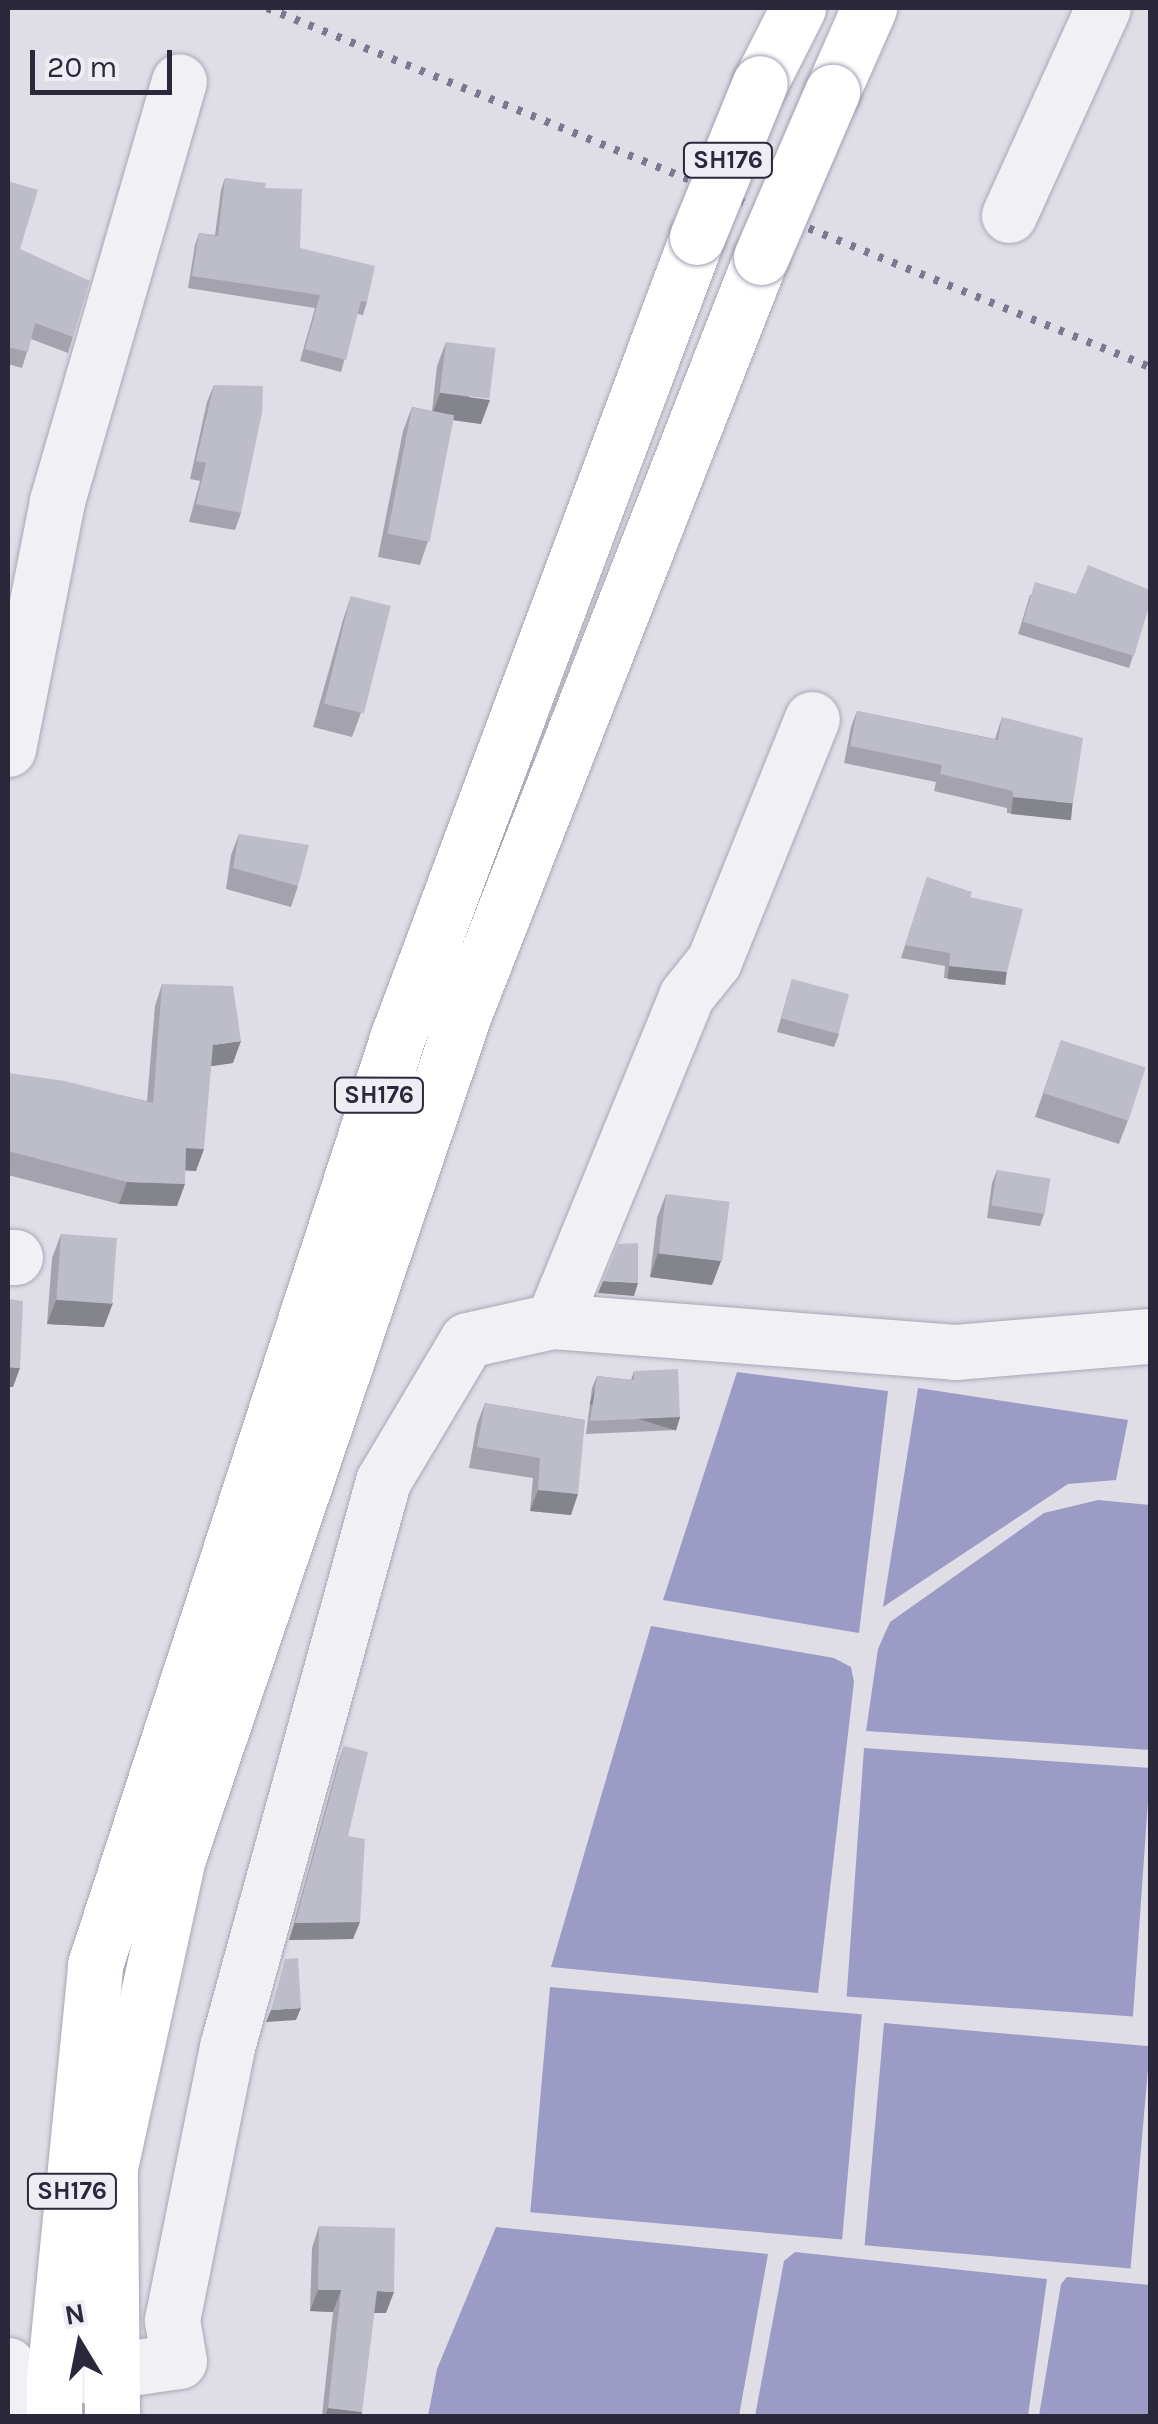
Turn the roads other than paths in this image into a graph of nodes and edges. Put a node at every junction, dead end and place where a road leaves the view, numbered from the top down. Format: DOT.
graph roads {
  1 [pos="798,8"];
  2 [pos="870,8"];
  3 [pos="1103,8"];
  4 [pos="179,81"];
  5 [pos="1009,214"];
  6 [pos="812,720"];
  7 [pos="8,750"];
  8 [pos="553,1321"];
  9 [pos="1150,1336"];
  10 [pos="33,2394"];
  11 [pos="112,2394"];
  1 -- 10 [label="main road, SH176, bridge"];
  2 -- 11 [label="main road, bridge"];
  3 -- 5 [label="street"];
  4 -- 7 [label="street"];
  6 -- 8 [label="street"];
  8 -- 9 [label="street"];
  8 -- 11 [label="street"];
  10 -- 11 [label="street"];
}
